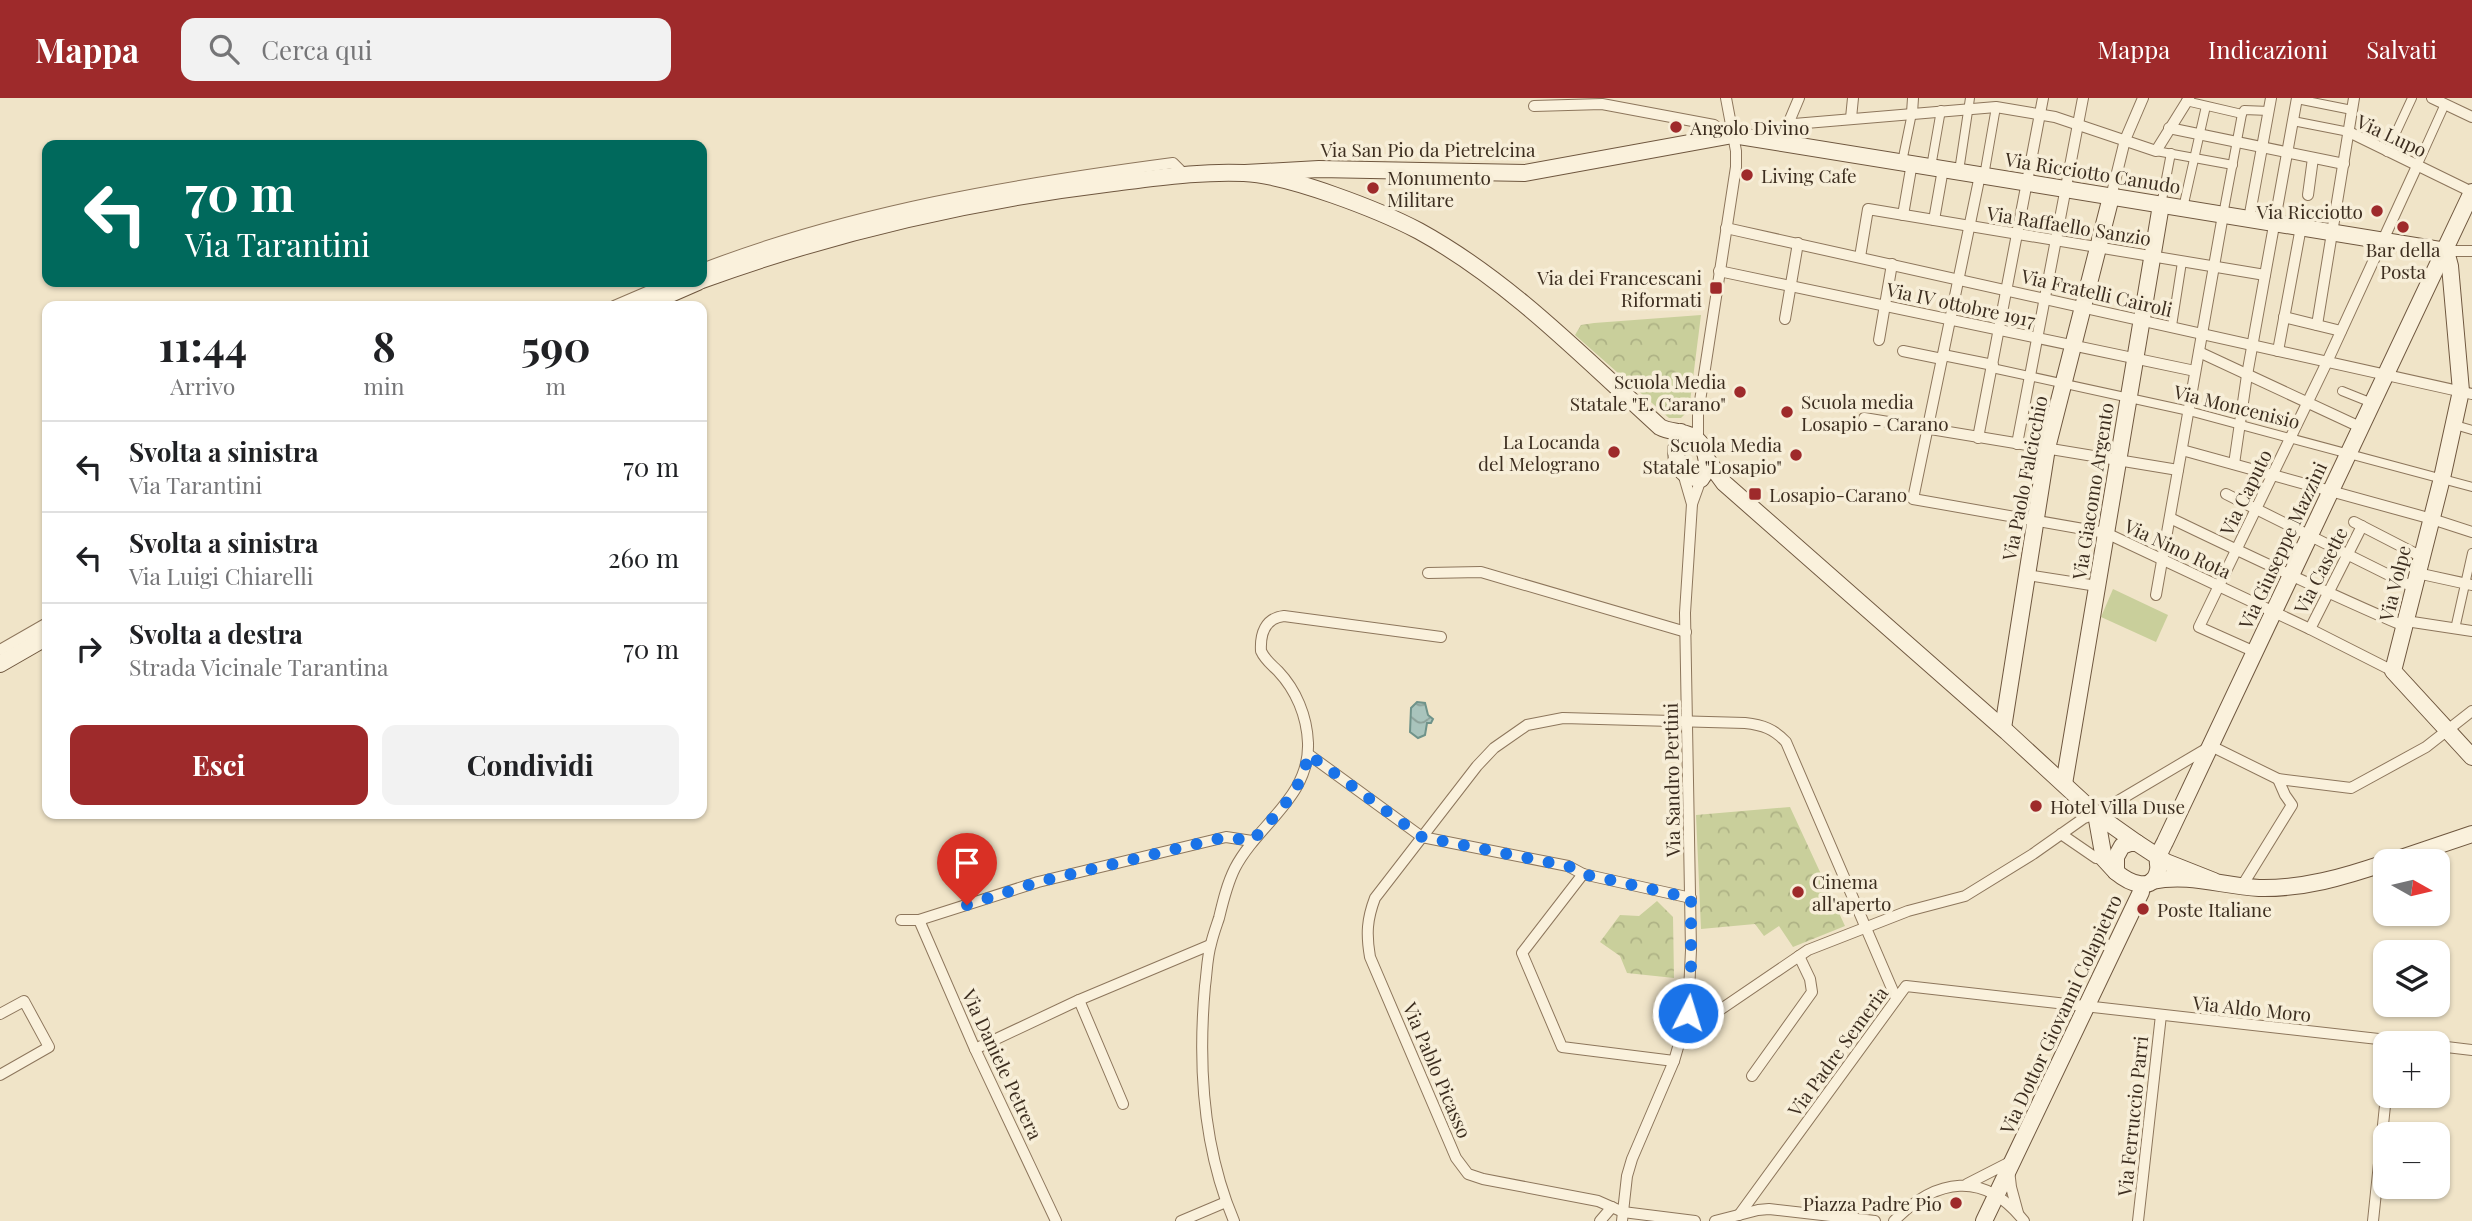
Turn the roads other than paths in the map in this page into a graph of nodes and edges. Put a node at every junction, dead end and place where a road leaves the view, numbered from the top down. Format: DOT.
graph roads {
  1 [pos="1726,98"];
  2 [pos="1799,98"];
  3 [pos="1853,98"];
  4 [pos="1913,98"];
  5 [pos="2043,98"];
  6 [pos="2083,98"];
  7 [pos="2143,98"];
  8 [pos="2271,98"];
  9 [pos="2297,98"];
  10 [pos="2354,98"];
  11 [pos="2412,98"];
  12 [pos="2432,98"];
  13 [pos="2187,99"];
  14 [pos="1969,103"];
  15 [pos="2445,104"];
  16 [pos="1534,106"];
  17 [pos="1996,107"];
  18 [pos="2206,107"];
  19 [pos="1941,110"];
  20 [pos="2352,110"];
  21 [pos="2269,111"];
  22 [pos="1912,113"];
  23 [pos="2040,113"];
  24 [pos="2242,114"];
  25 [pos="2472,117"];
  26 [pos="1851,118"];
  27 [pos="2293,121"];
  28 [pos="2078,124"];
  29 [pos="2169,128"];
  30 [pos="2349,132"];
  31 [pos="1731,135"];
  32 [pos="2199,135"];
  33 [pos="1785,136"];
  34 [pos="2125,140"];
  35 [pos="2237,142"];
  36 [pos="2262,147"];
  37 [pos="2156,151"];
  38 [pos="2287,152"];
  39 [pos="2388,152"];
  40 [pos="2171,153"];
  41 [pos="2194,158"];
  42 [pos="2313,158"];
  43 [pos="1907,163"];
  44 [pos="2344,164"];
  45 [pos="2233,165"];
  46 [pos="2417,166"];
  47 [pos="1944,169"];
  48 [pos="1245,173"];
  49 [pos="1184,174"];
  50 [pos="1982,175"];
  51 [pos="2028,183"];
  52 [pos="2065,189"];
  53 [pos="2308,195"];
  54 [pos="2111,197"];
  55 [pos="2471,197"];
  56 [pos="2161,205"];
  57 [pos="2183,208"];
  58 [pos="1903,215"];
  59 [pos="2223,215"];
  60 [pos="2249,219"];
  61 [pos="1934,220"];
  62 [pos="2274,223"];
  63 [pos="1970,226"];
  64 [pos="1726,228"];
  65 [pos="2301,228"];
  66 [pos="2332,232"];
  67 [pos="2018,235"];
  68 [pos="2055,241"];
  69 [pos="2384,241"];
  70 [pos="1798,243"];
  71 [pos="2098,248"];
  72 [pos="2446,251"];
  73 [pos="2472,251"];
  74 [pos="1860,257"];
  75 [pos="2153,257"];
  76 [pos="2182,262"];
  77 [pos="1892,264"];
  78 [pos="707,267"];
  79 [pos="2214,267"];
  80 [pos="1719,271"];
  81 [pos="2265,275"];
  82 [pos="707,279"];
  83 [pos="1959,279"];
  84 [pos="1791,286"];
  85 [pos="658,287"];
  86 [pos="686,287"];
  87 [pos="2007,290"];
  88 [pos="2045,298"];
  89 [pos="626,301"];
  90 [pos="654,301"];
  91 [pos="1885,306"];
  92 [pos="2084,307"];
  93 [pos="2284,317"];
  94 [pos="1785,318"];
  95 [pos="1951,320"];
  96 [pos="2142,320"];
  97 [pos="2317,325"];
  98 [pos="2172,326"];
  99 [pos="1999,330"];
  100 [pos="2341,331"];
  101 [pos="2202,334"];
  102 [pos="2037,338"];
  103 [pos="1879,340"];
  104 [pos="2252,345"];
  105 [pos="2074,346"];
  106 [pos="1903,351"];
  107 [pos="2278,351"];
  108 [pos="2199,352"];
  109 [pos="1943,357"];
  110 [pos="2135,359"];
  111 [pos="2328,362"];
  112 [pos="1992,367"];
  113 [pos="2195,371"];
  114 [pos="2386,374"];
  115 [pos="2247,375"];
  116 [pos="2029,376"];
  117 [pos="2064,384"];
  118 [pos="2342,391"];
  119 [pos="2467,392"];
  120 [pos="2129,399"];
  121 [pos="2308,402"];
  122 [pos="2372,403"];
  123 [pos="2189,411"];
  124 [pos="1698,415"];
  125 [pos="1864,418"];
  126 [pos="2240,424"];
  127 [pos="2455,425"];
  128 [pos="2360,427"];
  129 [pos="1927,429"];
  130 [pos="2472,430"];
  131 [pos="1673,431"];
  132 [pos="2291,437"];
  133 [pos="1978,438"];
  134 [pos="1698,440"];
  135 [pos="2017,444"];
  136 [pos="2047,448"];
  137 [pos="2182,450"];
  138 [pos="2349,452"];
  139 [pos="2119,460"];
  140 [pos="2234,464"];
  141 [pos="2178,470"];
  142 [pos="1704,472"];
  143 [pos="1683,473"];
  144 [pos="2273,474"];
  145 [pos="2442,478"];
  146 [pos="2472,487"];
  147 [pos="2330,491"];
  148 [pos="2226,494"];
  149 [pos="1692,504"];
  150 [pos="2256,509"];
  151 [pos="2170,518"];
  152 [pos="2432,519"];
  153 [pos="2036,521"];
  154 [pos="2472,532"];
  155 [pos="2106,533"];
  156 [pos="2310,535"];
  157 [pos="2236,550"];
  158 [pos="2472,553"];
  159 [pos="2348,555"];
  160 [pos="2422,557"];
  161 [pos="2162,561"];
  162 [pos="1428,573"];
  163 [pos="2292,574"];
  164 [pos="2027,575"];
  165 [pos="2416,581"];
  166 [pos="2469,584"];
  167 [pos="2097,586"];
  168 [pos="2220,586"];
  169 [pos="2328,593"];
  170 [pos="2156,595"];
  171 [pos="2274,611"];
  172 [pos="2405,624"];
  173 [pos="42,626"];
  174 [pos="2310,629"];
  175 [pos="2455,629"];
  176 [pos="2472,631"];
  177 [pos="1686,632"];
  178 [pos="1441,637"];
  179 [pos="42,640"];
  180 [pos="0,650"];
  181 [pos="2255,652"];
  182 [pos="0,664"];
  183 [pos="2393,671"];
  184 [pos="2472,711"];
  185 [pos="1686,722"];
  186 [pos="2003,728"];
  187 [pos="2446,730"];
  188 [pos="2211,746"];
  189 [pos="1308,754"];
  190 [pos="2472,757"];
  191 [pos="2278,779"];
  192 [pos="2064,784"];
  193 [pos="2096,814"];
  194 [pos="2061,834"];
  195 [pos="2472,834"];
  196 [pos="1422,837"];
  197 [pos="1252,841"];
  198 [pos="2137,843"];
  199 [pos="2428,849"];
  200 [pos="2158,858"];
  201 [pos="2104,859"];
  202 [pos="2373,867"];
  203 [pos="2116,872"];
  204 [pos="1583,874"];
  205 [pos="2214,881"];
  206 [pos="2146,883"];
  207 [pos="2242,886"];
  208 [pos="1691,898"];
  209 [pos="901,920"];
  210 [pos="919,920"];
  211 [pos="1863,926"];
  212 [pos="1210,945"];
  213 [pos="1799,956"];
  214 [pos="1896,998"];
  215 [pos="1079,1000"];
  216 [pos="2086,1007"];
  217 [pos="0,1014"];
  218 [pos="2161,1015"];
  219 [pos="1684,1035"];
  220 [pos="2373,1040"];
  221 [pos="2450,1047"];
  222 [pos="975,1049"];
  223 [pos="2472,1050"];
  224 [pos="1674,1061"];
  225 [pos="0,1075"];
  226 [pos="1752,1076"];
  227 [pos="1123,1104"];
  228 [pos="2385,1108"];
  229 [pos="2011,1165"];
  230 [pos="1964,1184"];
  231 [pos="1996,1194"];
  232 [pos="1226,1202"];
  233 [pos="1619,1214"];
  234 [pos="1740,1215"];
  235 [pos="2021,1218"];
  236 [pos="1056,1221"];
  237 [pos="1181,1221"];
  238 [pos="1234,1221"];
  239 [pos="1600,1221"];
  240 [pos="1696,1221"];
  241 [pos="1715,1221"];
  242 [pos="1875,1221"];
  243 [pos="1894,1221"];
  244 [pos="1984,1221"];
  245 [pos="2138,1221"];
  246 [pos="2374,1221"];
  1 -- 31 [label="street"];
  2 -- 33 [label="street"];
  3 -- 26 [label="street"];
  4 -- 22 [label="street"];
  5 -- 23 [label="street"];
  6 -- 28 [label="street"];
  7 -- 34 [label="street"];
  8 -- 21 [label="street"];
  9 -- 20 [label="street"];
  9 -- 27 [label="street"];
  10 -- 20 [label="street"];
  11 -- 39 [label="street"];
  12 -- 15 [label="street"];
  13 -- 18 [label="street"];
  13 -- 29 [label="street"];
  14 -- 17 [label="street"];
  14 -- 19 [label="street"];
  14 -- 47 [label="street"];
  15 -- 25 [label="street"];
  15 -- 46 [label="street"];
  16 -- 31 [label="street"];
  17 -- 23 [label="street"];
  17 -- 50 [label="street"];
  18 -- 24 [label="street"];
  18 -- 32 [label="street"];
  19 -- 22 [label="street"];
  19 -- 47 [label="street"];
  20 -- 30 [label="street"];
  21 -- 24 [label="street"];
  21 -- 36 [label="street"];
  22 -- 26 [label="street"];
  22 -- 43 [label="street"];
  23 -- 28 [label="street"];
  23 -- 51 [label="street"];
  24 -- 35 [label="street"];
  26 -- 33 [label="street"];
  27 -- 30 [label="street, Via Lupo"];
  27 -- 38 [label="street"];
  28 -- 34 [label="street"];
  28 -- 52 [label="street"];
  29 -- 32 [label="street"];
  29 -- 37 [label="street"];
  30 -- 39 [label="street, Via Lupo"];
  30 -- 44 [label="street"];
  31 -- 33 [label="main road, Via Ricciotto Canudo"];
  31 -- 48 [label="main road, Via San Pio da Pietrelcina"];
  31 -- 64 [label="street"];
  32 -- 35 [label="street"];
  32 -- 41 [label="street"];
  33 -- 43 [label="main road, Via Ricciotto Canudo"];
  34 -- 37 [label="street"];
  34 -- 54 [label="street"];
  35 -- 36 [label="street"];
  35 -- 45 [label="street"];
  36 -- 38 [label="street"];
  36 -- 60 [label="street"];
  37 -- 40 [label="street"];
  38 -- 42 [label="street"];
  38 -- 62 [label="street"];
  39 -- 46 [label="street, Via Lupo"];
  40 -- 41 [label="street"];
  40 -- 56 [label="street"];
  41 -- 45 [label="street"];
  41 -- 57 [label="street"];
  42 -- 44 [label="street"];
  42 -- 53 [label="street"];
  43 -- 47 [label="main road, Via Ricciotto Canudo"];
  43 -- 58 [label="street"];
  44 -- 66 [label="street"];
  45 -- 59 [label="street"];
  46 -- 55 [label="street, Via Lupo"];
  46 -- 69 [label="street, Via Caputo"];
  47 -- 50 [label="main road, Via Ricciotto Canudo"];
  47 -- 61 [label="street"];
  48 -- 49 [label="main road"];
  48 -- 131 [label="main road"];
  49 -- 78 [label="street"];
  49 -- 82 [label="main road"];
  50 -- 51 [label="main road, Via Ricciotto Canudo"];
  50 -- 63 [label="street"];
  51 -- 52 [label="main road, Via Ricciotto Canudo"];
  51 -- 67 [label="street"];
  52 -- 54 [label="main road, Via Ricciotto Canudo"];
  52 -- 68 [label="street"];
  54 -- 56 [label="main road, Via Ricciotto Canudo"];
  54 -- 71 [label="main road, Via Paolo Falcicchio"];
  55 -- 72 [label="main road, Via Giuseppe Mazzini"];
  56 -- 57 [label="main road, Via Ricciotto Canudo"];
  56 -- 75 [label="main road, Via Giacomo Argento"];
  57 -- 59 [label="main road, Via Ricciotto Canudo"];
  58 -- 61 [label="street, Via Raffaello Sanzio"];
  58 -- 74 [label="street, Via Raffaello Sanzio"];
  59 -- 60 [label="main road, Via Ricciotto Canudo"];
  59 -- 79 [label="street"];
  60 -- 62 [label="main road, Via Ricciotto Canudo"];
  61 -- 63 [label="street, Via Raffaello Sanzio"];
  62 -- 65 [label="main road, Via Ricciotto Canudo"];
  62 -- 81 [label="street"];
  63 -- 67 [label="street, Via Raffaello Sanzio"];
  63 -- 83 [label="street"];
  64 -- 70 [label="street, Via Fratelli Cairoli"];
  64 -- 80 [label="street"];
  65 -- 66 [label="main road, Via Ricciotto Canudo"];
  65 -- 93 [label="street"];
  66 -- 69 [label="main road, Via Ricciotto Canudo"];
  66 -- 97 [label="street"];
  67 -- 68 [label="street, Via Raffaello Sanzio"];
  67 -- 87 [label="street"];
  68 -- 71 [label="street, Via Raffaello Sanzio"];
  68 -- 88 [label="street"];
  69 -- 72 [label="main road, Via Ricciotto Canudo"];
  69 -- 100 [label="street, Via Caputo"];
  70 -- 74 [label="street, Via Fratelli Cairoli"];
  70 -- 84 [label="street"];
  71 -- 75 [label="street, Via Raffaello Sanzio"];
  71 -- 92 [label="main road, Via Paolo Falcicchio"];
  72 -- 73 [label="street"];
  72 -- 114 [label="main road, Via Giuseppe Mazzini"];
  72 -- 119 [label="main road, Via Volpe"];
  74 -- 77 [label="street, Via Fratelli Cairoli"];
  75 -- 76 [label="street, Via Raffaello Sanzio"];
  75 -- 96 [label="main road, Via Giacomo Argento"];
  76 -- 79 [label="street, Via Raffaello Sanzio"];
  76 -- 98 [label="street"];
  77 -- 83 [label="street, Via Fratelli Cairoli"];
  77 -- 91 [label="street"];
  79 -- 81 [label="street, Via Raffaello Sanzio"];
  79 -- 101 [label="street"];
  80 -- 84 [label="street, Via IV ottobre 1917"];
  80 -- 124 [label="street"];
  81 -- 104 [label="street"];
  83 -- 87 [label="street, Via Fratelli Cairoli"];
  83 -- 95 [label="street"];
  84 -- 91 [label="street, Via IV ottobre 1917"];
  84 -- 94 [label="street"];
  85 -- 89 [label="street"];
  86 -- 90 [label="main road"];
  87 -- 88 [label="street, Via Fratelli Cairoli"];
  87 -- 99 [label="street"];
  88 -- 92 [label="street, Via Fratelli Cairoli"];
  88 -- 102 [label="street"];
  91 -- 95 [label="street, Via IV ottobre 1917"];
  91 -- 103 [label="street"];
  92 -- 96 [label="street, Via Fratelli Cairoli"];
  92 -- 105 [label="main road, Via Paolo Falcicchio"];
  93 -- 97 [label="street"];
  93 -- 107 [label="street"];
  95 -- 99 [label="street, Via IV ottobre 1917"];
  95 -- 109 [label="street"];
  96 -- 98 [label="street, Via Fratelli Cairoli"];
  96 -- 110 [label="main road, Via Giacomo Argento"];
  97 -- 100 [label="street"];
  98 -- 101 [label="street, Via Fratelli Cairoli"];
  99 -- 102 [label="street, Via IV ottobre 1917"];
  99 -- 112 [label="street"];
  100 -- 111 [label="street, Via Caputo"];
  101 -- 104 [label="street, Via Fratelli Cairoli"];
  101 -- 108 [label="street"];
  102 -- 105 [label="street, Via IV ottobre 1917"];
  102 -- 116 [label="street"];
  104 -- 107 [label="street, Via Fratelli Cairoli"];
  104 -- 115 [label="street"];
  105 -- 110 [label="street, Via IV ottobre 1917"];
  105 -- 117 [label="main road, Via Paolo Falcicchio"];
  106 -- 109 [label="street, Via Moncenisio"];
  107 -- 111 [label="street, Via Fratelli Cairoli"];
  108 -- 113 [label="street"];
  108 -- 115 [label="street"];
  109 -- 112 [label="street, Via Moncenisio"];
  109 -- 129 [label="street"];
  110 -- 113 [label="street, Via IV ottobre 1917"];
  110 -- 120 [label="main road, Via Giacomo Argento"];
  111 -- 114 [label="street, Via Fratelli Cairoli"];
  111 -- 121 [label="street, Via Caputo"];
  112 -- 116 [label="street, Via Moncenisio"];
  112 -- 133 [label="street"];
  113 -- 123 [label="street"];
  114 -- 119 [label="street, Via Fratelli Cairoli"];
  114 -- 122 [label="main road, Via Giuseppe Mazzini"];
  115 -- 121 [label="street"];
  115 -- 126 [label="street"];
  116 -- 117 [label="street, Via Moncenisio"];
  116 -- 135 [label="street"];
  117 -- 120 [label="street, Via Moncenisio"];
  117 -- 136 [label="main road, Via Paolo Falcicchio"];
  118 -- 122 [label="street"];
  119 -- 127 [label="main road, Via Volpe"];
  120 -- 123 [label="street, Via Moncenisio"];
  120 -- 139 [label="main road, Via Giacomo Argento"];
  121 -- 128 [label="street"];
  121 -- 132 [label="street, Via Caputo"];
  122 -- 128 [label="main road, Via Giuseppe Mazzini"];
  123 -- 126 [label="street, Via Moncenisio"];
  123 -- 137 [label="street"];
  124 -- 131 [label="street"];
  124 -- 134 [label="street"];
  125 -- 129 [label="street"];
  126 -- 132 [label="street, Via Moncenisio"];
  126 -- 140 [label="street"];
  127 -- 130 [label="street"];
  127 -- 145 [label="main road, Via Volpe"];
  128 -- 138 [label="main road, Via Giuseppe Mazzini"];
  129 -- 133 [label="street"];
  129 -- 153 [label="street, Via Nino Rota"];
  131 -- 134 [label="main road"];
  131 -- 143 [label="main road"];
  132 -- 138 [label="street, Via Moncenisio"];
  132 -- 144 [label="street, Via Caputo"];
  133 -- 135 [label="street"];
  134 -- 142 [label="main road"];
  135 -- 136 [label="street"];
  136 -- 139 [label="street"];
  136 -- 153 [label="main road, Via Paolo Falcicchio"];
  137 -- 140 [label="street"];
  137 -- 141 [label="street"];
  138 -- 145 [label="street, Via Moncenisio"];
  138 -- 147 [label="main road, Via Giuseppe Mazzini"];
  139 -- 141 [label="street"];
  139 -- 155 [label="main road, Via Giacomo Argento"];
  140 -- 144 [label="street"];
  141 -- 151 [label="street"];
  142 -- 143 [label="main road"];
  142 -- 149 [label="street"];
  142 -- 186 [label="main road"];
  143 -- 149 [label="street"];
  144 -- 147 [label="street"];
  144 -- 150 [label="street, Via Caputo"];
  145 -- 146 [label="street, Via Moncenisio"];
  145 -- 152 [label="main road, Via Volpe"];
  147 -- 152 [label="street"];
  147 -- 156 [label="main road, Via Giuseppe Mazzini"];
  148 -- 150 [label="street"];
  149 -- 177 [label="street, Via Sandro Pertini"];
  150 -- 156 [label="street"];
  150 -- 157 [label="street, Via Caputo"];
  151 -- 157 [label="street"];
  151 -- 161 [label="street"];
  152 -- 154 [label="street"];
  152 -- 160 [label="main road, Via Volpe"];
  153 -- 155 [label="street, Via Nino Rota"];
  153 -- 164 [label="main road, Via Paolo Falcicchio"];
  155 -- 161 [label="street, Via Nino Rota"];
  155 -- 167 [label="main road, Via Giacomo Argento"];
  156 -- 159 [label="street"];
  156 -- 163 [label="main road, Via Giuseppe Mazzini"];
  157 -- 163 [label="street"];
  157 -- 168 [label="street, Via Caputo"];
  158 -- 166 [label="street"];
  159 -- 160 [label="street, Via Casette"];
  159 -- 165 [label="street"];
  159 -- 169 [label="street, Via Casette"];
  160 -- 165 [label="main road, Via Volpe"];
  161 -- 168 [label="street, Via Nino Rota"];
  161 -- 170 [label="street"];
  162 -- 177 [label="street"];
  163 -- 169 [label="street"];
  163 -- 171 [label="main road, Via Giuseppe Mazzini"];
  164 -- 167 [label="street"];
  164 -- 186 [label="main road, Via Paolo Falcicchio"];
  165 -- 166 [label="street"];
  165 -- 172 [label="main road, Via Volpe"];
  166 -- 175 [label="street"];
  167 -- 192 [label="main road, Via Giacomo Argento"];
  168 -- 171 [label="street, Via Nino Rota"];
  168 -- 181 [label="street, Via Caputo"];
  169 -- 172 [label="street"];
  169 -- 174 [label="street, Via Casette"];
  171 -- 174 [label="street, Via Nino Rota"];
  171 -- 181 [label="main road, Via Giuseppe Mazzini"];
  172 -- 175 [label="street"];
  172 -- 183 [label="main road, Via Volpe"];
  173 -- 180 [label="street"];
  174 -- 183 [label="street, Via Nino Rota"];
  175 -- 176 [label="street"];
  177 -- 185 [label="street, Via Sandro Pertini"];
  178 -- 189 [label="street"];
  179 -- 182 [label="main road"];
  181 -- 188 [label="main road, Via Giuseppe Mazzini"];
  183 -- 187 [label="main road"];
  184 -- 187 [label="street"];
  185 -- 196 [label="street, Via Pablo Picasso"];
  185 -- 208 [label="street, Via Sandro Pertini"];
  185 -- 211 [label="street, Via Pablo Picasso"];
  186 -- 192 [label="main road"];
  187 -- 190 [label="main road"];
  187 -- 191 [label="street"];
  188 -- 191 [label="street"];
  188 -- 193 [label="street"];
  188 -- 200 [label="main road, Via Giuseppe Mazzini"];
  189 -- 196 [label="street"];
  189 -- 197 [label="street"];
  191 -- 207 [label="street"];
  192 -- 193 [label="main road"];
  193 -- 194 [label="street"];
  193 -- 198 [label="main road"];
  193 -- 201 [label="main road"];
  194 -- 201 [label="street"];
  194 -- 211 [label="street"];
  195 -- 199 [label="main road"];
  196 -- 204 [label="street"];
  196 -- 233 [label="street, Via Pablo Picasso"];
  197 -- 210 [label="street"];
  197 -- 212 [label="street"];
  198 -- 200 [label="main road"];
  198 -- 203 [label="main road"];
  200 -- 205 [label="main road"];
  200 -- 206 [label="main road"];
  201 -- 203 [label="main road"];
  202 -- 207 [label="main road"];
  203 -- 206 [label="main road"];
  204 -- 208 [label="street"];
  204 -- 224 [label="street"];
  205 -- 206 [label="main road"];
  205 -- 207 [label="main road"];
  206 -- 216 [label="main road, Via Dottor Giovanni Colapietro"];
  208 -- 219 [label="street, Via Sandro Pertini"];
  209 -- 210 [label="street"];
  210 -- 222 [label="street, Via Daniele Petrera"];
  211 -- 213 [label="street"];
  211 -- 214 [label="street, Via Pablo Picasso"];
  212 -- 215 [label="street"];
  212 -- 232 [label="street"];
  213 -- 219 [label="street"];
  213 -- 226 [label="street"];
  214 -- 216 [label="street, Via Padre Semeria"];
  214 -- 234 [label="street, Via Padre Semeria"];
  215 -- 222 [label="street"];
  215 -- 227 [label="street"];
  216 -- 218 [label="street, Via Aldo Moro"];
  216 -- 229 [label="main road, Via Dottor Giovanni Colapietro"];
  217 -- 225 [label="street"];
  218 -- 220 [label="street, Via Aldo Moro"];
  218 -- 245 [label="street, Via Ferruccio Parri"];
  219 -- 224 [label="street, Via Sandro Pertini"];
  221 -- 223 [label="street"];
  222 -- 236 [label="street, Via Daniele Petrera"];
  224 -- 233 [label="street, Via Sandro Pertini"];
  228 -- 246 [label="street"];
  229 -- 230 [label="street"];
  229 -- 231 [label="main road, Via Dottor Giovanni Colapietro"];
  229 -- 235 [label="street"];
  230 -- 231 [label="street"];
  230 -- 243 [label="street"];
  231 -- 235 [label="street"];
  231 -- 244 [label="main road, Via Dottor Giovanni Colapietro"];
  232 -- 237 [label="street"];
  232 -- 238 [label="street"];
  233 -- 239 [label="street"];
  233 -- 240 [label="street, Via Pablo Picasso"];
  234 -- 241 [label="street"];
  234 -- 242 [label="street"];
}
